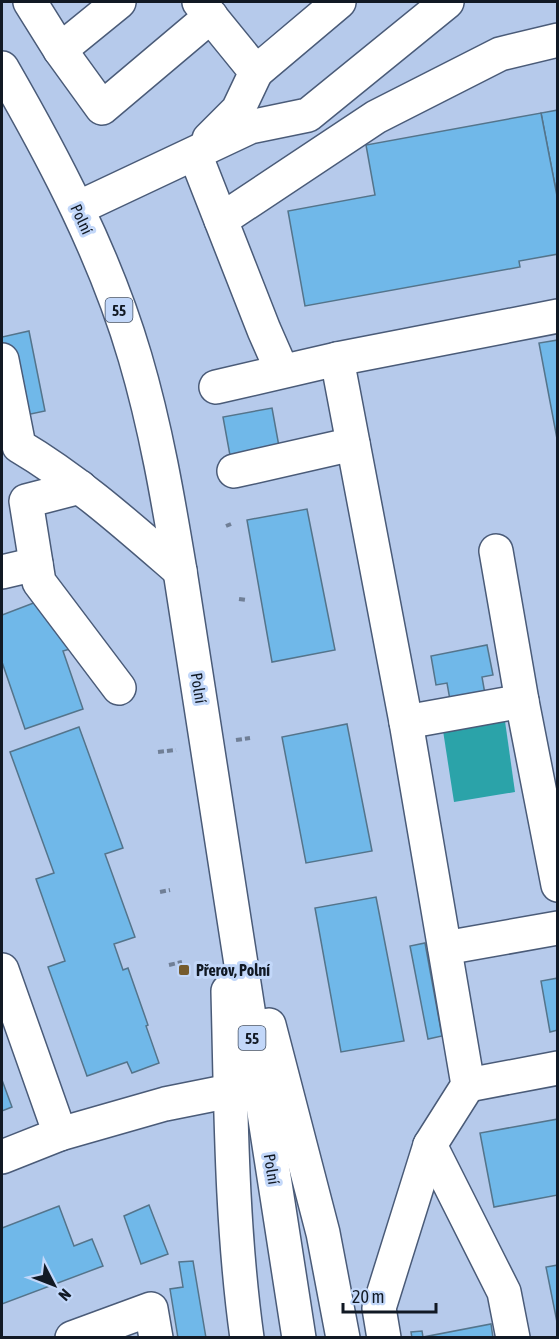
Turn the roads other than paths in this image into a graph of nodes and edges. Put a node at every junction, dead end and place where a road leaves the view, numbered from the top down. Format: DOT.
graph roads {
  1 [pos="30,2"];
  2 [pos="119,2"];
  3 [pos="339,2"];
  4 [pos="447,2"];
  5 [pos="205,9"];
  6 [pos="558,40"];
  7 [pos="60,51"];
  8 [pos="2,68"];
  9 [pos="256,72"];
  10 [pos="195,153"];
  11 [pos="78,208"];
  12 [pos="221,220"];
  13 [pos="558,316"];
  14 [pos="337,358"];
  15 [pos="2,360"];
  16 [pos="282,371"];
  17 [pos="216,387"];
  18 [pos="353,444"];
  19 [pos="10,448"];
  20 [pos="234,471"];
  21 [pos="80,487"];
  22 [pos="26,501"];
  23 [pos="496,551"];
  24 [pos="36,564"];
  25 [pos="180,571"];
  26 [pos="2,572"];
  27 [pos="119,688"];
  28 [pos="522,702"];
  29 [pos="406,722"];
  30 [pos="224,849"];
  31 [pos="558,885"];
  32 [pos="558,928"];
  33 [pos="445,948"];
  34 [pos="2,970"];
  35 [pos="558,1068"];
  36 [pos="468,1085"];
  37 [pos="230,1091"];
  38 [pos="60,1134"];
  39 [pos="429,1145"];
  40 [pos="2,1157"];
  41 [pos="72,1338"];
  42 [pos="156,1338"];
  43 [pos="247,1338"];
  44 [pos="299,1338"];
  45 [pos="343,1338"];
  46 [pos="384,1338"];
  47 [pos="513,1338"];
  1 -- 7 [label="main road"];
  2 -- 7 [label="main road"];
  3 -- 9 [label="main road"];
  4 -- 10 [label="main road"];
  5 -- 7 [label="main road"];
  5 -- 9 [label="main road"];
  6 -- 12 [label="main road"];
  8 -- 11 [label="main road, Polní / 55"];
  9 -- 10 [label="main road"];
  10 -- 11 [label="main road"];
  10 -- 12 [label="main road"];
  11 -- 25 [label="main road, Polní / 55"];
  12 -- 16 [label="main road"];
  13 -- 14 [label="main road"];
  14 -- 16 [label="main road"];
  14 -- 18 [label="main road"];
  15 -- 19 [label="main road"];
  16 -- 17 [label="main road"];
  18 -- 20 [label="main road"];
  18 -- 29 [label="main road"];
  19 -- 21 [label="main road"];
  19 -- 22 [label="main road"];
  21 -- 22 [label="main road"];
  21 -- 25 [label="main road"];
  22 -- 24 [label="main road"];
  23 -- 28 [label="main road"];
  24 -- 26 [label="main road"];
  24 -- 27 [label="main road"];
  25 -- 30 [label="main road, Polní / 55"];
  28 -- 29 [label="main road"];
  28 -- 31 [label="main road"];
  29 -- 33 [label="main road"];
  30 -- 37 [label="main road"];
  30 -- 44 [label="main road, Polní / 55"];
  30 -- 45 [label="main road"];
  32 -- 33 [label="main road"];
  33 -- 36 [label="main road"];
  34 -- 38 [label="main road"];
  35 -- 36 [label="main road"];
  36 -- 39 [label="main road"];
  37 -- 38 [label="main road"];
  37 -- 43 [label="main road"];
  38 -- 40 [label="main road"];
  39 -- 46 [label="main road"];
  39 -- 47 [label="main road"];
  41 -- 42 [label="main road"];
}
